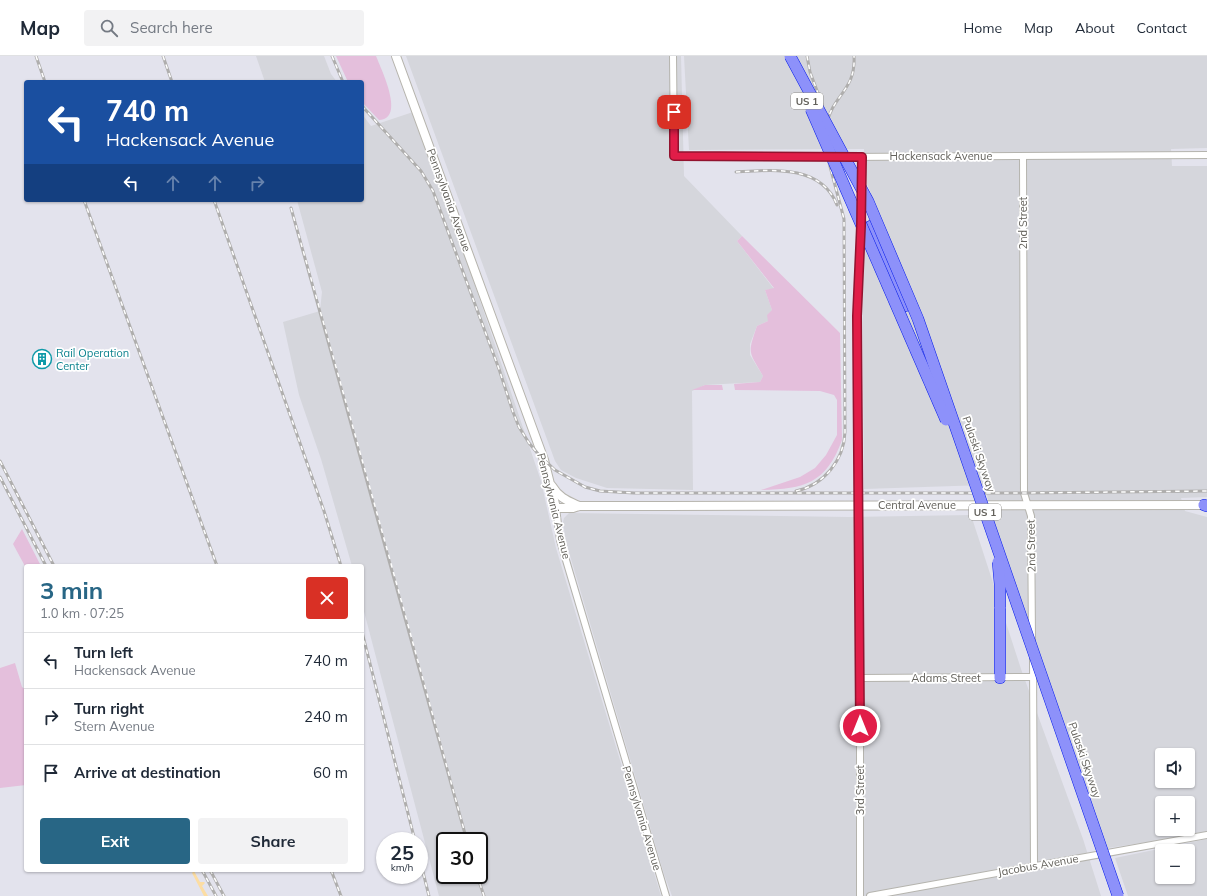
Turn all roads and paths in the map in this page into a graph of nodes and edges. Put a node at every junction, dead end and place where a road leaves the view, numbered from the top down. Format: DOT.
graph roads {
  1 [pos="396,56"];
  2 [pos="673,56"];
  3 [pos="783,56"];
  4 [pos="790,56"];
  5 [pos="833,135"];
  6 [pos="829,148"];
  7 [pos="1207,155"];
  8 [pos="1023,156"];
  9 [pos="862,157"];
  10 [pos="871,226"];
  11 [pos="550,482"];
  12 [pos="1206,505"];
  13 [pos="579,506"];
  14 [pos="858,506"];
  15 [pos="1027,506"];
  16 [pos="556,508"];
  17 [pos="1033,677"];
  18 [pos="860,678"];
  19 [pos="1000,678"];
  20 [pos="1207,835"];
  21 [pos="1034,866"];
  22 [pos="666,896"];
  23 [pos="860,896"];
  24 [pos="870,896"];
  25 [pos="1113,896"];
  26 [pos="1118,896"];
  1 -- 11 [label="main road, Pennsylvania Avenue"];
  2 -- 9 [label="street, Hackensack Avenue"];
  3 -- 6 [label="highway, Pulaski Skyway / US 1, bridge"];
  4 -- 5 [label="highway, Pulaski Skyway / US 1, bridge"];
  5 -- 10 [label="highway, bridge"];
  5 -- 26 [label="highway, Pulaski Skyway / US 1, bridge"];
  6 -- 10 [label="highway, bridge"];
  6 -- 25 [label="highway, Pulaski Skyway / US 1, bridge"];
  7 -- 8 [label="street, Hackensack Avenue"];
  8 -- 9 [label="street, Hackensack Avenue"];
  8 -- 15 [label="street, 2nd Street"];
  9 -- 14 [label="street, 3rd Street"];
  10 -- 19 [label="highway, bridge"];
  11 -- 13 [label="main road, Central Avenue"];
  11 -- 16 [label="main road, Pennsylvania Avenue"];
  12 -- 15 [label="main road, Central Avenue"];
  13 -- 14 [label="main road, Central Avenue"];
  13 -- 16 [label="main road, Central Avenue"];
  14 -- 15 [label="main road, Central Avenue"];
  14 -- 18 [label="street, 3rd Street"];
  15 -- 17 [label="street, 2nd Street"];
  16 -- 22 [label="street, Pennsylvania Avenue"];
  17 -- 19 [label="street, Adams Street"];
  17 -- 21 [label="street, 2nd Street"];
  18 -- 19 [label="street, Adams Street"];
  18 -- 23 [label="street, 3rd Street"];
  20 -- 21 [label="street, Jacobus Avenue"];
  21 -- 24 [label="street, Jacobus Avenue"];
}
